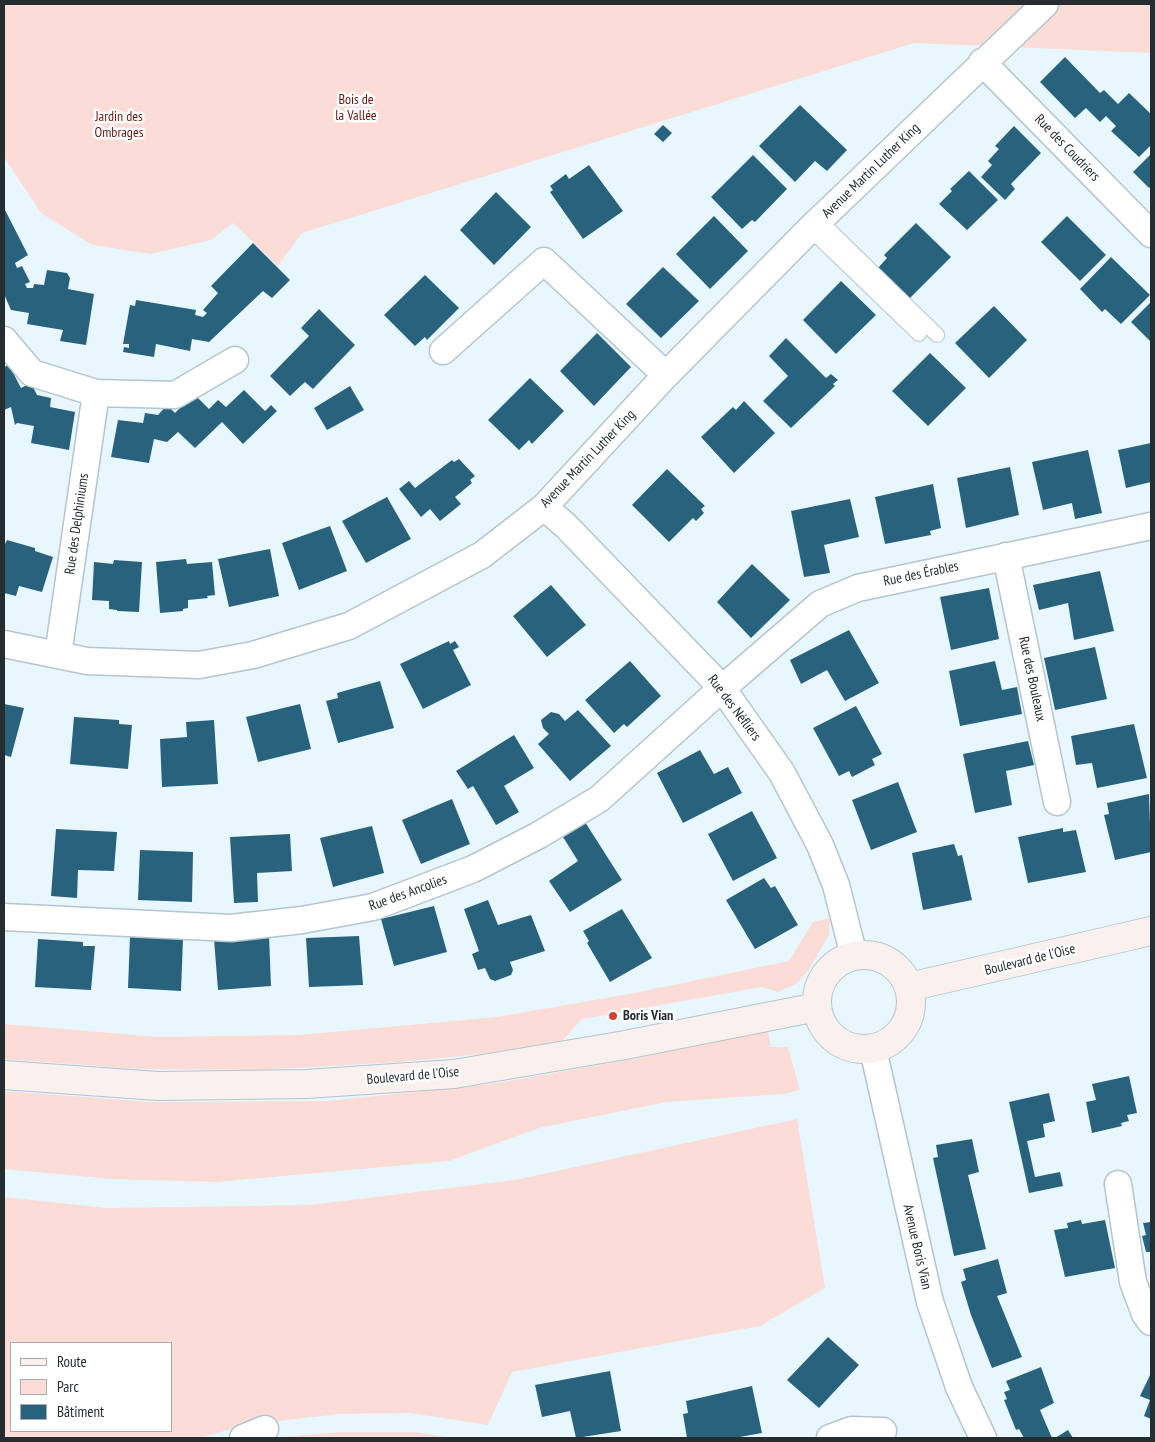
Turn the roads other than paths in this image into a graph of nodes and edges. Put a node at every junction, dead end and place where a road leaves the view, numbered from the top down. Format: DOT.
graph roads {
  1 [pos="1046,4"];
  2 [pos="982,62"];
  3 [pos="815,225"];
  4 [pos="1151,234"];
  5 [pos="919,334"];
  6 [pos="937,335"];
  7 [pos="4,340"];
  8 [pos="443,351"];
  9 [pos="235,360"];
  10 [pos="666,375"];
  11 [pos="96,394"];
  12 [pos="544,507"];
  13 [pos="1151,526"];
  14 [pos="1006,556"];
  15 [pos="4,644"];
  16 [pos="58,655"];
  17 [pos="722,688"];
  18 [pos="1057,802"];
  19 [pos="4,917"];
  20 [pos="1151,931"];
  21 [pos="854,956"];
  22 [pos="909,987"];
  23 [pos="817,1007"];
  24 [pos="872,1049"];
  25 [pos="4,1075"];
  26 [pos="1118,1184"];
  27 [pos="1151,1322"];
  28 [pos="883,1431"];
  29 [pos="830,1438"];
  30 [pos="983,1438"];
  1 -- 2 [label="street, Avenue Martin Luther King"];
  2 -- 3 [label="street, Avenue Martin Luther King"];
  2 -- 4 [label="street, Rue des Coudriers"];
  3 -- 5 [label="lane"];
  3 -- 6 [label="lane"];
  3 -- 10 [label="street, Avenue Martin Luther King"];
  7 -- 11 [label="street"];
  8 -- 10 [label="street"];
  9 -- 11 [label="street"];
  10 -- 12 [label="street, Avenue Martin Luther King"];
  11 -- 16 [label="street, Rue des Delphiniums"];
  12 -- 16 [label="street, Avenue Martin Luther King"];
  12 -- 17 [label="street, Rue des Néfliers"];
  13 -- 14 [label="street, Rue des Érables"];
  14 -- 17 [label="street, Rue des Érables"];
  14 -- 18 [label="street, Rue des Bouleaux"];
  15 -- 16 [label="street, Avenue Martin Luther King"];
  17 -- 19 [label="street, Rue des Ancolies"];
  17 -- 21 [label="street, Rue des Néfliers"];
  20 -- 22 [label="main road, Boulevard de l'Oise"];
  21 -- 22 [label="main road"];
  21 -- 23 [label="main road"];
  22 -- 24 [label="main road"];
  23 -- 24 [label="main road"];
  23 -- 25 [label="main road, Boulevard de l'Oise"];
  24 -- 30 [label="street, Avenue Boris Vian"];
  26 -- 27 [label="street"];
  28 -- 29 [label="street"];
}
